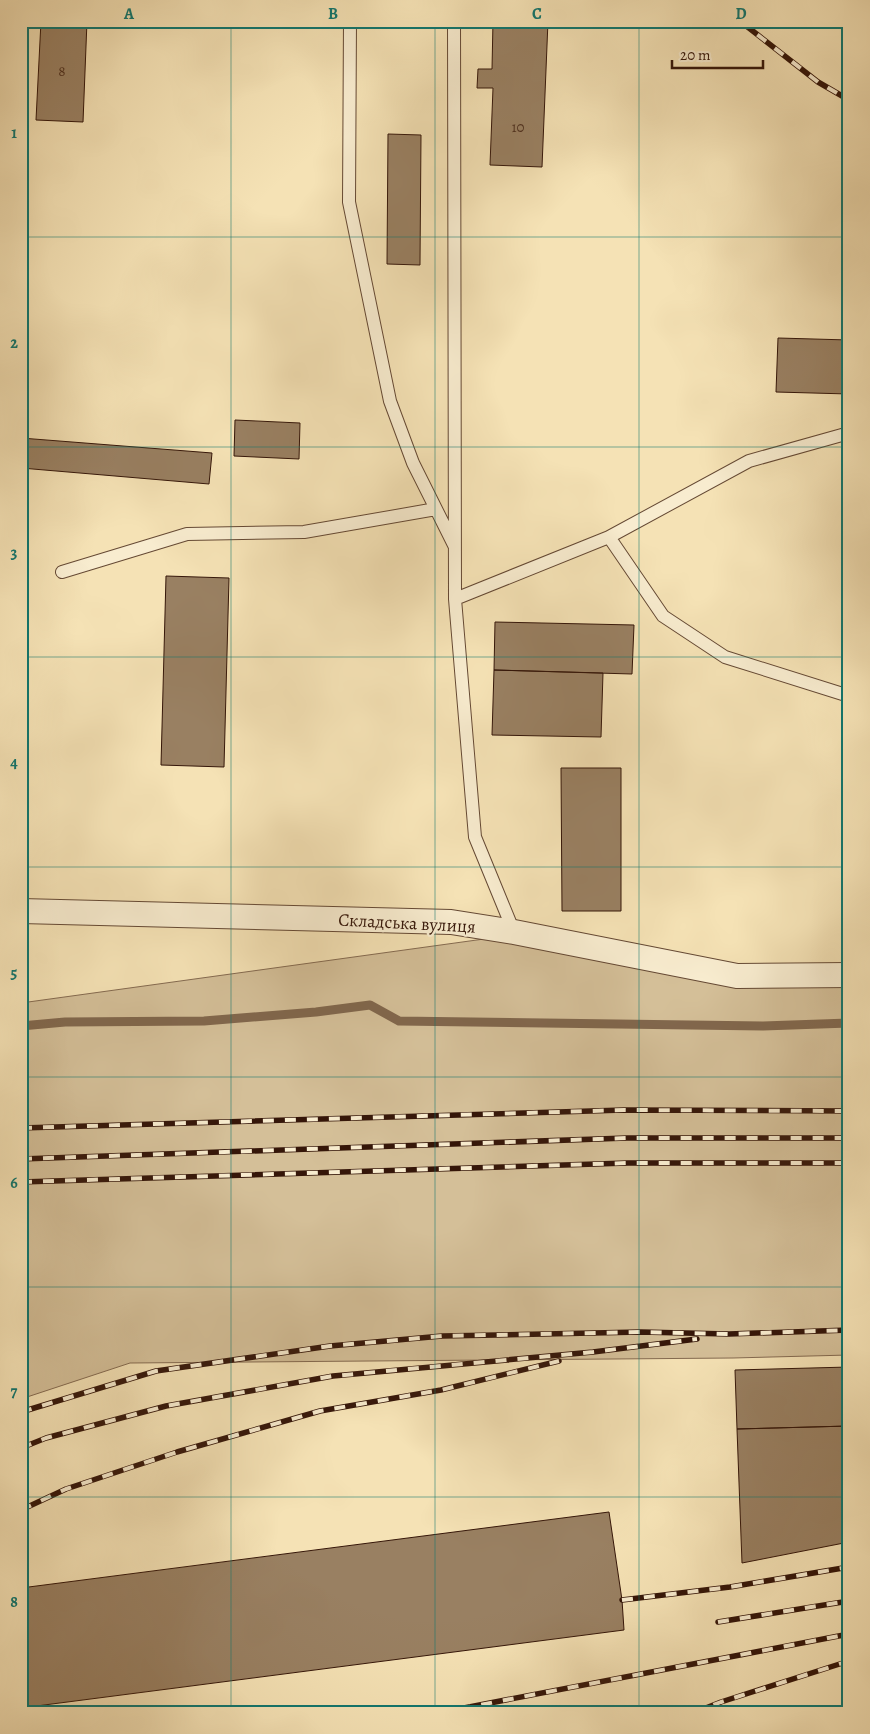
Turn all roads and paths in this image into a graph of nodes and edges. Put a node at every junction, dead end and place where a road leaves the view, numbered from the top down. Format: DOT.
graph roads {
  1 [pos="350,21"];
  2 [pos="454,21"];
  3 [pos="849,433"];
  4 [pos="436,509"];
  5 [pos="609,537"];
  6 [pos="455,547"];
  7 [pos="62,572"];
  8 [pos="455,599"];
  9 [pos="849,696"];
  10 [pos="21,912"];
  11 [pos="514,932"];
  12 [pos="849,975"];
  1 -- 4 [label="lane"];
  2 -- 6 [label="lane"];
  3 -- 5 [label="lane"];
  4 -- 6 [label="lane"];
  4 -- 7 [label="lane"];
  5 -- 8 [label="lane"];
  5 -- 9 [label="lane"];
  6 -- 8 [label="lane"];
  8 -- 11 [label="lane"];
  10 -- 11 [label="street, Складська вулиця"];
  11 -- 12 [label="street, Складська вулиця"];
}
